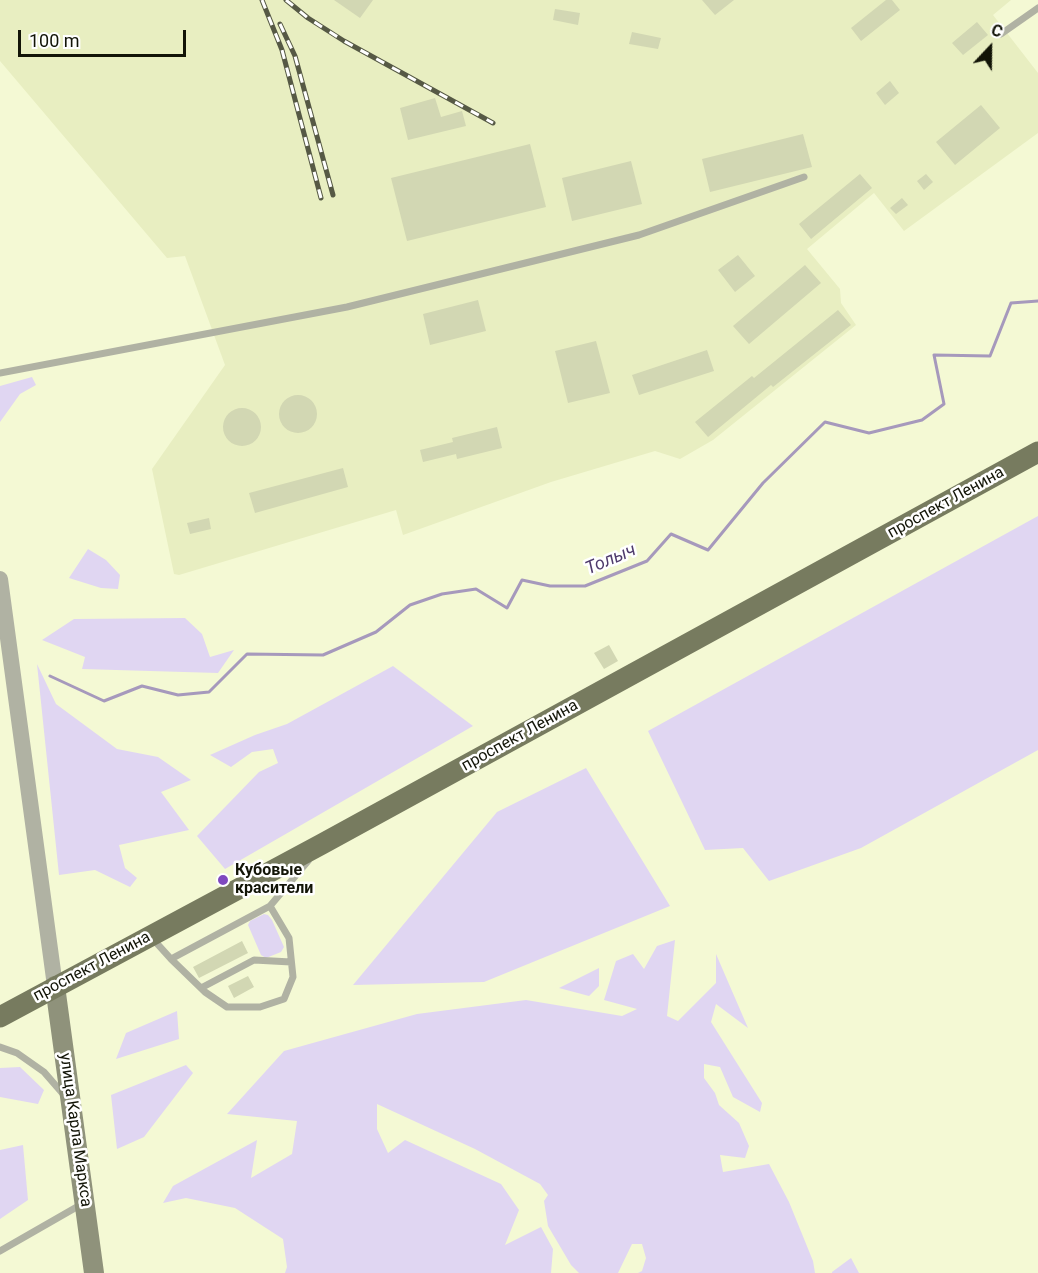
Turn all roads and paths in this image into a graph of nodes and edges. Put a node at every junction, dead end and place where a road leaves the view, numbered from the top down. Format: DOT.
graph roads {
  1 [pos="1038,8"];
  2 [pos="1001,34"];
  3 [pos="804,177"];
  4 [pos="0,373"];
  5 [pos="1038,452"];
  6 [pos="0,579"];
  7 [pos="322,844"];
  8 [pos="270,906"];
  9 [pos="150,936"];
  10 [pos="171,959"];
  11 [pos="291,962"];
  12 [pos="55,986"];
  13 [pos="201,988"];
  14 [pos="0,1017"];
  15 [pos="0,1047"];
  16 [pos="71,1103"];
  17 [pos="85,1203"];
  18 [pos="0,1251"];
  19 [pos="94,1273"];
  1 -- 2 [label="lane"];
  3 -- 4 [label="lane"];
  5 -- 7 [label="main road, проспект Ленина"];
  6 -- 12 [label="street"];
  7 -- 8 [label="lane"];
  7 -- 9 [label="main road, проспект Ленина"];
  8 -- 10 [label="lane"];
  8 -- 11 [label="lane"];
  9 -- 10 [label="lane"];
  9 -- 12 [label="main road, проспект Ленина"];
  10 -- 13 [label="lane"];
  11 -- 13 [label="lane"];
  11 -- 13 [label="lane"];
  12 -- 14 [label="main road, проспект Ленина"];
  12 -- 16 [label="main road, улица Карла Маркса"];
  15 -- 16 [label="lane"];
  16 -- 17 [label="main road, улица Карла Маркса"];
  17 -- 18 [label="lane"];
  17 -- 19 [label="main road, улица Карла Маркса"];
}
